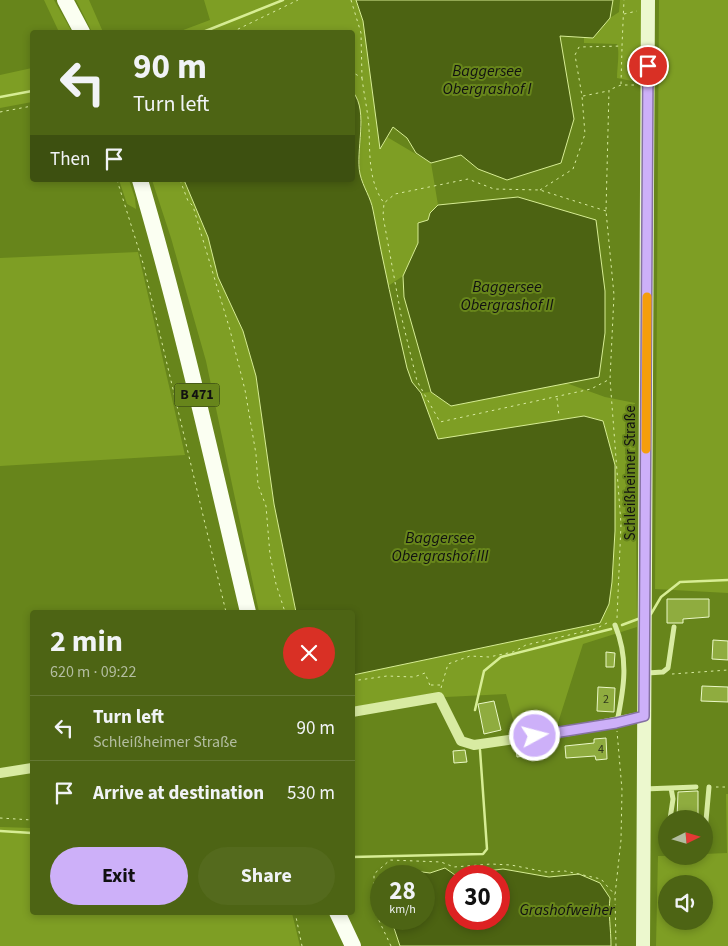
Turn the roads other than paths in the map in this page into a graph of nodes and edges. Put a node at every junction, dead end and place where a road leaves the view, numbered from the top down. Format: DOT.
graph roads {
  1 [pos="66,0"];
  2 [pos="648,4"];
  3 [pos="81,30"];
  4 [pos="141,182"];
  5 [pos="248,610"];
  6 [pos="615,625"];
  7 [pos="674,627"];
  8 [pos="644,673"];
  9 [pos="355,711"];
  10 [pos="644,716"];
  11 [pos="616,723"];
  12 [pos="30,768"];
  13 [pos="0,773"];
  14 [pos="696,787"];
  15 [pos="709,787"];
  16 [pos="671,788"];
  17 [pos="644,789"];
  18 [pos="671,810"];
  19 [pos="707,810"];
  20 [pos="338,915"];
  21 [pos="353,946"];
  22 [pos="644,946"];
  1 -- 3 [label="highway"];
  2 -- 8 [label="main road, Schleißheimer Straße"];
  4 -- 5 [label="highway, B 471"];
  6 -- 11 [label="lane"];
  7 -- 8 [label="lane"];
  8 -- 10 [label="main road, Schleißheimer Straße"];
  9 -- 11 [label="street"];
  10 -- 11 [label="street"];
  10 -- 17 [label="main road, Schleißheimer Straße"];
  12 -- 13 [label="street"];
  14 -- 16 [label="lane"];
  15 -- 19 [label="lane"];
  16 -- 17 [label="lane"];
  16 -- 18 [label="lane"];
  17 -- 22 [label="main road, Schleißheimer Straße"];
  20 -- 21 [label="highway"];
}
